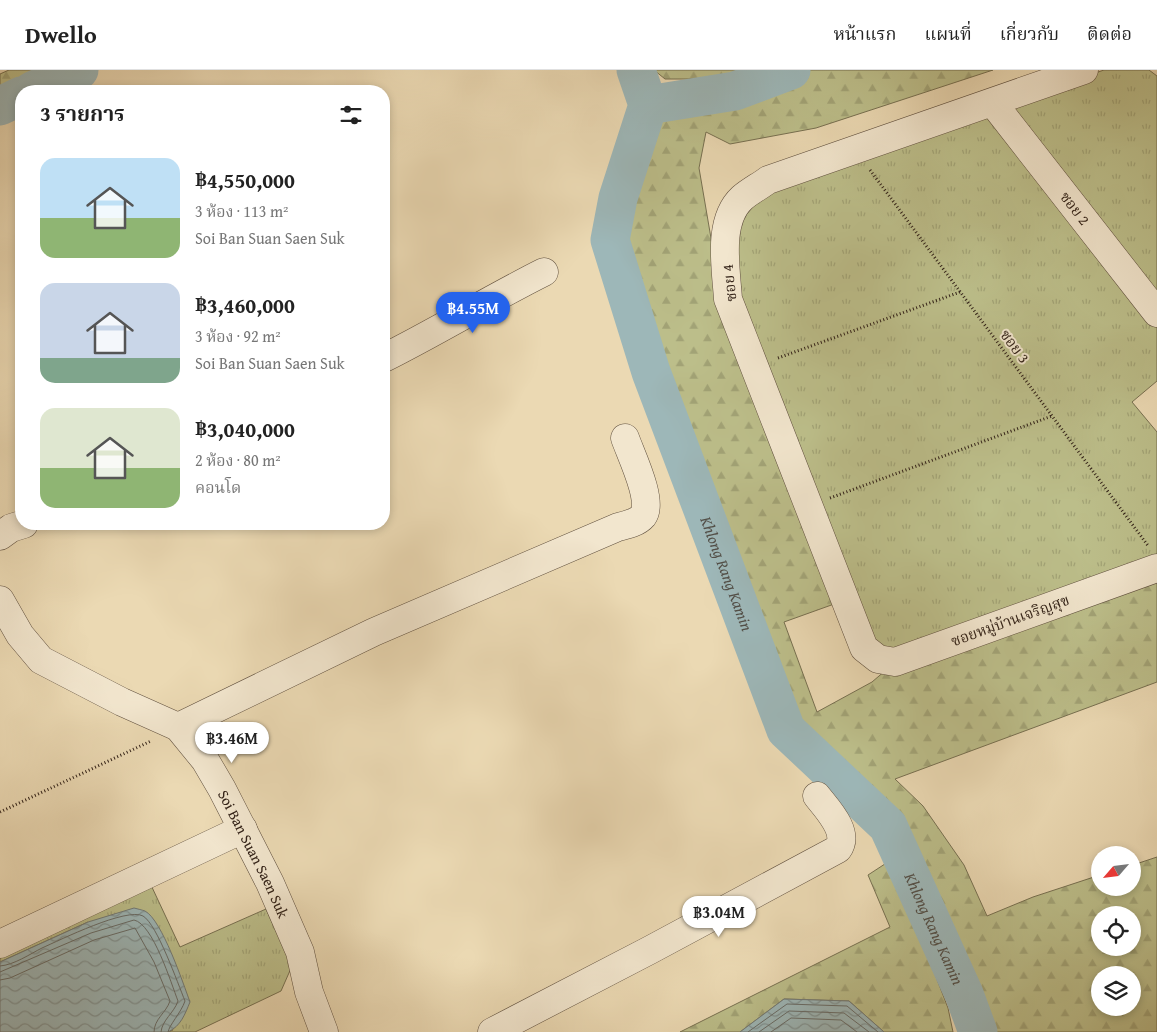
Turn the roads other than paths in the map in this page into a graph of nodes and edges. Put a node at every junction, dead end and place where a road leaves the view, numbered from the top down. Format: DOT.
graph roads {
  1 [pos="1084,70"];
  2 [pos="993,103"];
  3 [pos="544,272"];
  4 [pos="1157,313"];
  5 [pos="390,355"];
  6 [pos="625,438"];
  7 [pos="15,527"];
  8 [pos="0,536"];
  9 [pos="1154,559"];
  10 [pos="0,600"];
  11 [pos="864,648"];
  12 [pos="178,728"];
  13 [pos="817,796"];
  14 [pos="243,829"];
  15 [pos="0,944"];
  16 [pos="324,1032"];
  17 [pos="492,1032"];
  1 -- 2 [label="street, ซอย 4"];
  2 -- 4 [label="street, ซอย 2"];
  2 -- 11 [label="street, ซอย 4"];
  3 -- 5 [label="street"];
  6 -- 12 [label="street"];
  7 -- 8 [label="street"];
  9 -- 11 [label="street, ซอยหมู่บ้านเจริญสุข"];
  10 -- 12 [label="street, Soi Ban Suan Saen Suk"];
  12 -- 14 [label="street, Soi Ban Suan Saen Suk"];
  13 -- 17 [label="street"];
  14 -- 15 [label="street"];
  14 -- 16 [label="street, Soi Ban Suan Saen Suk"];
}
